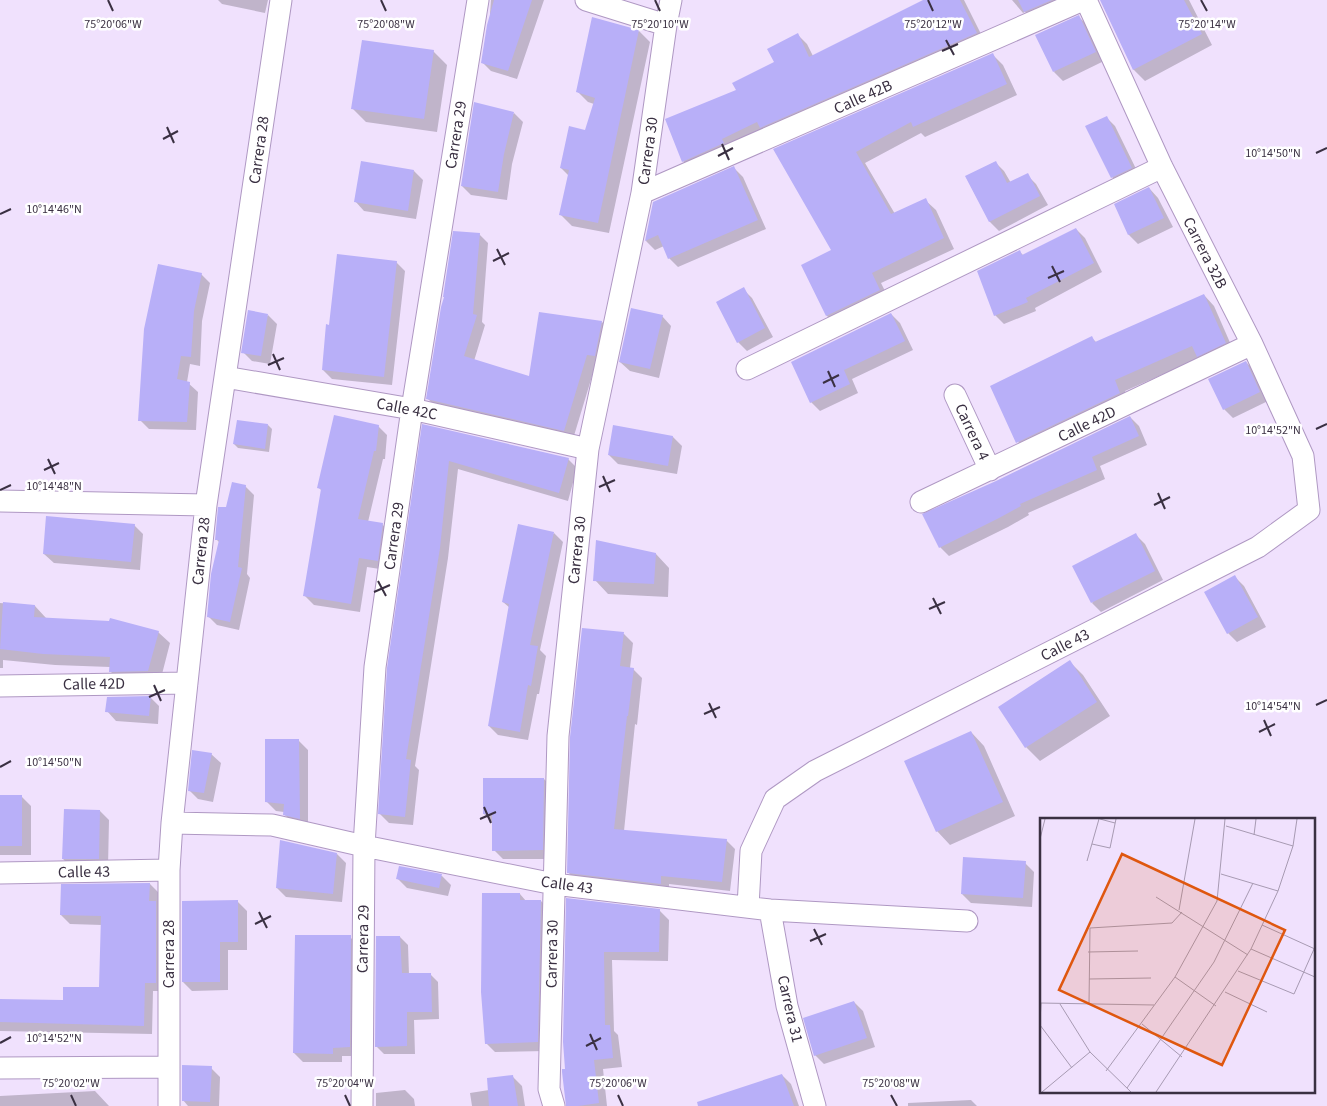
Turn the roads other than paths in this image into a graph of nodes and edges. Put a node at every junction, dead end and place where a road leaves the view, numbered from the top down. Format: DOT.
graph roads {
  1 [pos="281,0"];
  2 [pos="478,0"];
  3 [pos="586,0"];
  4 [pos="672,0"];
  5 [pos="1084,0"];
  6 [pos="666,25"];
  7 [pos="1162,167"];
  8 [pos="642,193"];
  9 [pos="1252,344"];
  10 [pos="747,369"];
  11 [pos="225,377"];
  12 [pos="955,395"];
  13 [pos="412,409"];
  14 [pos="588,449"];
  15 [pos="990,470"];
  16 [pos="0,501"];
  17 [pos="921,502"];
  18 [pos="206,505"];
  19 [pos="1309,510"];
  20 [pos="187,683"];
  21 [pos="0,686"];
  22 [pos="172,823"];
  23 [pos="364,846"];
  24 [pos="169,870"];
  25 [pos="0,873"];
  26 [pos="554,884"];
  27 [pos="748,907"];
  28 [pos="770,910"];
  29 [pos="967,921"];
  30 [pos="169,1067"];
  31 [pos="0,1068"];
  32 [pos="169,1106"];
  33 [pos="362,1106"];
  34 [pos="554,1106"];
  35 [pos="815,1106"];
  1 -- 11 [label="street, Carrera 28"];
  2 -- 13 [label="street, Carrera 29"];
  3 -- 6 [label="street"];
  4 -- 6 [label="street, Carrera 30"];
  5 -- 7 [label="street, Carrera 32B"];
  5 -- 8 [label="street, Calle 42B"];
  6 -- 8 [label="street, Carrera 30"];
  7 -- 9 [label="street, Carrera 32B"];
  7 -- 10 [label="street"];
  8 -- 14 [label="street, Carrera 30"];
  9 -- 15 [label="street, Calle 42D"];
  9 -- 19 [label="street, Carrera 32B"];
  11 -- 13 [label="street, Calle 42C"];
  11 -- 18 [label="street, Carrera 28"];
  12 -- 15 [label="street, Carrera 4"];
  13 -- 14 [label="street, Calle 42C"];
  13 -- 23 [label="street, Carrera 29"];
  14 -- 26 [label="street, Carrera 30"];
  15 -- 17 [label="street, Calle 42D"];
  16 -- 18 [label="street"];
  18 -- 20 [label="street, Carrera 28"];
  19 -- 27 [label="street, Calle 43"];
  20 -- 21 [label="street, Calle 42D"];
  20 -- 22 [label="street, Carrera 28"];
  22 -- 23 [label="street, Calle 43"];
  22 -- 24 [label="street, Carrera 28"];
  23 -- 26 [label="street, Calle 43"];
  23 -- 33 [label="street, Carrera 29"];
  24 -- 25 [label="street, Calle 43"];
  24 -- 30 [label="street, Carrera 28"];
  26 -- 27 [label="street, Calle 43"];
  26 -- 34 [label="street, Carrera 30"];
  27 -- 28 [label="street, Calle 43"];
  28 -- 29 [label="street, Calle 43"];
  28 -- 35 [label="street, Carrera 31"];
  30 -- 31 [label="street"];
  30 -- 32 [label="street, Carrera 28"];
}
